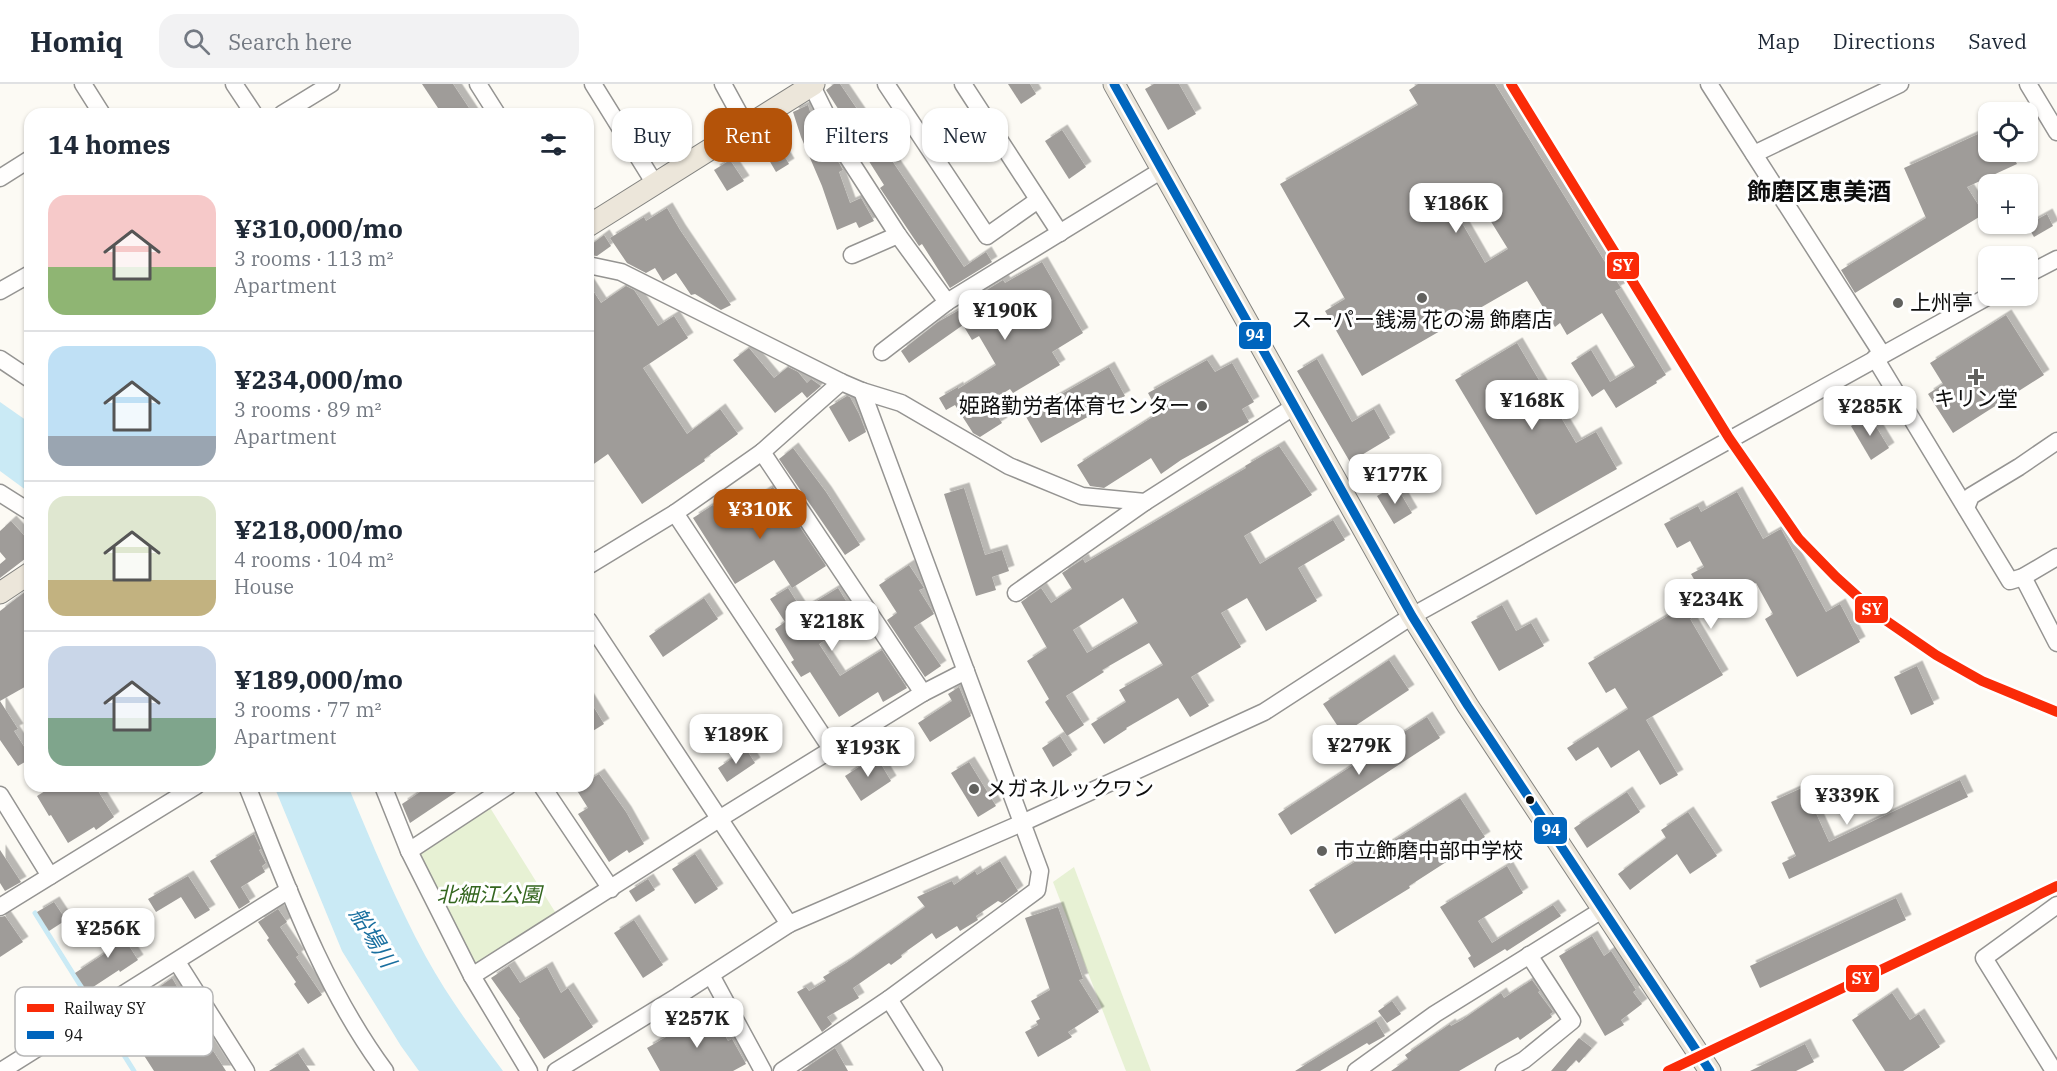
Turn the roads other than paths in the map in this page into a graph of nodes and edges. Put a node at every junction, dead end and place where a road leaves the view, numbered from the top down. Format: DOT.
graph roads {
  1 [pos="83,84"];
  2 [pos="234,84"];
  3 [pos="331,84"];
  4 [pos="478,84"];
  5 [pos="593,84"];
  6 [pos="723,84"];
  7 [pos="963,84"];
  8 [pos="1114,84"];
  9 [pos="1709,84"];
  10 [pos="1900,84"];
  11 [pos="2028,84"];
  12 [pos="813,85"];
  13 [pos="892,86"];
  14 [pos="98,108"];
  15 [pos="250,108"];
  16 [pos="292,108"];
  17 [pos="494,108"];
  18 [pos="736,108"];
  19 [pos="775,108"];
  20 [pos="2057,132"];
  21 [pos="704,153"];
  22 [pos="1754,154"];
  23 [pos="24,163"];
  24 [pos="1162,170"];
  25 [pos="0,178"];
  26 [pos="655,184"];
  27 [pos="1038,200"];
  28 [pos="594,222"];
  29 [pos="1060,233"];
  30 [pos="898,235"];
  31 [pos="852,255"];
  32 [pos="2057,259"];
  33 [pos="594,267"];
  34 [pos="2038,269"];
  35 [pos="24,277"];
  36 [pos="0,291"];
  37 [pos="946,302"];
  38 [pos="1978,302"];
  39 [pos="882,352"];
  40 [pos="1879,356"];
  41 [pos="0,359"];
  42 [pos="24,375"];
  43 [pos="841,382"];
  44 [pos="862,391"];
  45 [pos="1295,406"];
  46 [pos="2057,441"];
  47 [pos="762,452"];
  48 [pos="0,493"];
  49 [pos="1145,502"];
  50 [pos="24,508"];
  51 [pos="1966,508"];
  52 [pos="675,513"];
  53 [pos="2057,557"];
  54 [pos="594,562"];
  55 [pos="24,577"];
  56 [pos="2023,577"];
  57 [pos="0,593"];
  58 [pos="1016,593"];
  59 [pos="1412,616"];
  60 [pos="594,629"];
  61 [pos="2057,643"];
  62 [pos="966,671"];
  63 [pos="923,693"];
  64 [pos="831,750"];
  65 [pos="186,792"];
  66 [pos="249,792"];
  67 [pos="385,792"];
  68 [pos="499,792"];
  69 [pos="546,792"];
  70 [pos="0,795"];
  71 [pos="719,819"];
  72 [pos="1022,823"];
  73 [pos="410,851"];
  74 [pos="50,876"];
  75 [pos="289,890"];
  76 [pos="610,890"];
  77 [pos="2057,905"];
  78 [pos="0,907"];
  79 [pos="1602,910"];
  80 [pos="789,924"];
  81 [pos="1528,956"];
  82 [pos="177,962"];
  83 [pos="711,975"];
  84 [pos="472,976"];
  85 [pos="137,987"];
  86 [pos="193,987"];
  87 [pos="889,999"];
  88 [pos="213,1019"];
  89 [pos="25,1056"];
  90 [pos="1,1071"];
  91 [pos="246,1071"];
  92 [pos="385,1071"];
  93 [pos="529,1071"];
  94 [pos="556,1071"];
  95 [pos="763,1071"];
  96 [pos="782,1071"];
  97 [pos="934,1071"];
  98 [pos="1356,1071"];
  99 [pos="1504,1071"];
  100 [pos="1710,1071"];
  101 [pos="2054,1071"];
  1 -- 14 [label="street"];
  2 -- 15 [label="street"];
  3 -- 16 [label="street"];
  4 -- 17 [label="street"];
  5 -- 26 [label="street"];
  6 -- 18 [label="street"];
  7 -- 27 [label="street"];
  8 -- 24 [label="main road"];
  9 -- 22 [label="street"];
  10 -- 22 [label="street"];
  11 -- 20 [label="street"];
  12 -- 19 [label="main road"];
  12 -- 30 [label="street"];
  13 -- 27 [label="street"];
  21 -- 26 [label="main road"];
  22 -- 40 [label="street"];
  23 -- 25 [label="street"];
  24 -- 29 [label="street"];
  24 -- 45 [label="main road"];
  26 -- 28 [label="main road"];
  27 -- 29 [label="street"];
  29 -- 37 [label="street"];
  30 -- 31 [label="street"];
  30 -- 37 [label="street"];
  32 -- 34 [label="street"];
  33 -- 43 [label="street"];
  35 -- 36 [label="street"];
  37 -- 39 [label="street"];
  38 -- 40 [label="street"];
  40 -- 51 [label="street"];
  40 -- 59 [label="street"];
  41 -- 42 [label="street"];
  43 -- 44 [label="street"];
  43 -- 47 [label="street"];
  44 -- 49 [label="street"];
  44 -- 62 [label="street"];
  45 -- 49 [label="street"];
  45 -- 59 [label="main road"];
  46 -- 51 [label="street"];
  47 -- 52 [label="street"];
  47 -- 63 [label="street"];
  48 -- 50 [label="street"];
  49 -- 58 [label="street"];
  51 -- 56 [label="street"];
  52 -- 54 [label="street"];
  52 -- 64 [label="street"];
  53 -- 56 [label="street"];
  55 -- 57 [label="main road"];
  56 -- 61 [label="street"];
  59 -- 72 [label="street"];
  59 -- 79 [label="main road"];
  60 -- 71 [label="street"];
  62 -- 63 [label="street"];
  62 -- 72 [label="street"];
  63 -- 64 [label="street"];
  64 -- 71 [label="street"];
  65 -- 74 [label="street"];
  66 -- 75 [label="street"];
  67 -- 73 [label="street"];
  68 -- 73 [label="street"];
  69 -- 76 [label="street"];
  70 -- 74 [label="street"];
  71 -- 76 [label="street"];
  71 -- 80 [label="street"];
  72 -- 80 [label="street"];
  72 -- 87 [label="street"];
  73 -- 84 [label="street"];
  74 -- 78 [label="street"];
  75 -- 82 [label="street"];
  75 -- 92 [label="street"];
  76 -- 84 [label="street"];
  77 -- 101 [label="street"];
  79 -- 81 [label="street"];
  79 -- 100 [label="main road"];
  80 -- 83 [label="street"];
  81 -- 98 [label="street"];
  81 -- 99 [label="street"];
  82 -- 85 [label="street"];
  82 -- 86 [label="street"];
  83 -- 94 [label="street"];
  83 -- 95 [label="street"];
  84 -- 93 [label="street"];
  87 -- 96 [label="street"];
  87 -- 97 [label="street"];
  88 -- 91 [label="street"];
  89 -- 90 [label="street"];
}
